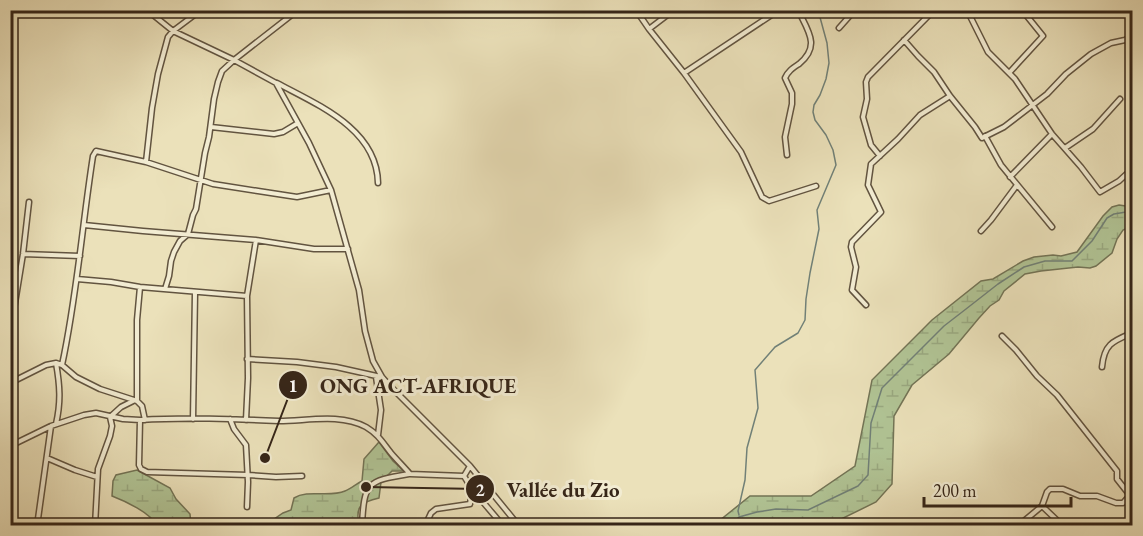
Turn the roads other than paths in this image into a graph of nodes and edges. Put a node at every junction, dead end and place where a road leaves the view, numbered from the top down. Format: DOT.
graph roads {
  1 [pos="147,10"];
  2 [pos="201,10"];
  3 [pos="298,10"];
  4 [pos="636,10"];
  5 [pos="674,10"];
  6 [pos="779,10"];
  7 [pos="798,10"];
  8 [pos="855,10"];
  9 [pos="934,10"];
  10 [pos="968,10"];
  11 [pos="1022,10"];
  12 [pos="839,28"];
  13 [pos="649,29"];
  14 [pos="173,31"];
  15 [pos="1132,35"];
  16 [pos="904,40"];
  17 [pos="234,60"];
  18 [pos="684,73"];
  19 [pos="1009,73"];
  20 [pos="276,83"];
  21 [pos="950,96"];
  22 [pos="1120,99"];
  23 [pos="1032,105"];
  24 [pos="298,123"];
  25 [pos="211,128"];
  26 [pos="1052,134"];
  27 [pos="985,136"];
  28 [pos="1065,148"];
  29 [pos="787,155"];
  30 [pos="880,156"];
  31 [pos="146,162"];
  32 [pos="1132,170"];
  33 [pos="1011,177"];
  34 [pos="201,180"];
  35 [pos="378,183"];
  36 [pos="1017,185"];
  37 [pos="816,186"];
  38 [pos="331,190"];
  39 [pos="29,202"];
  40 [pos="84,225"];
  41 [pos="1052,227"];
  42 [pos="981,231"];
  43 [pos="188,234"];
  44 [pos="256,240"];
  45 [pos="348,249"];
  46 [pos="23,254"];
  47 [pos="80,256"];
  48 [pos="77,279"];
  49 [pos="10,287"];
  50 [pos="140,287"];
  51 [pos="17,288"];
  52 [pos="165,289"];
  53 [pos="195,293"];
  54 [pos="247,297"];
  55 [pos="866,305"];
  56 [pos="1132,333"];
  57 [pos="10,334"];
  58 [pos="1002,336"];
  59 [pos="247,359"];
  60 [pos="56,363"];
  61 [pos="62,365"];
  62 [pos="1102,367"];
  63 [pos="375,376"];
  64 [pos="382,378"];
  65 [pos="10,383"];
  66 [pos="135,401"];
  67 [pos="110,417"];
  68 [pos="193,419"];
  69 [pos="230,419"];
  70 [pos="142,420"];
  71 [pos="246,420"];
  72 [pos="53,425"];
  73 [pos="378,435"];
  74 [pos="10,446"];
  75 [pos="47,458"];
  76 [pos="470,466"];
  77 [pos="410,474"];
  78 [pos="248,475"];
  79 [pos="302,476"];
  80 [pos="464,476"];
  81 [pos="97,477"];
  82 [pos="472,491"];
  83 [pos="1131,497"];
  84 [pos="1042,506"];
  85 [pos="247,507"];
  86 [pos="38,525"];
  87 [pos="95,525"];
  88 [pos="362,525"];
  89 [pos="425,525"];
  90 [pos="503,525"];
  91 [pos="519,525"];
  92 [pos="1018,525"];
  93 [pos="1063,525"];
  1 -- 14 [label="street"];
  2 -- 14 [label="street"];
  3 -- 17 [label="street"];
  4 -- 13 [label="street"];
  5 -- 13 [label="street"];
  6 -- 18 [label="street"];
  7 -- 29 [label="street"];
  8 -- 12 [label="street"];
  9 -- 16 [label="street"];
  10 -- 19 [label="street"];
  11 -- 19 [label="street"];
  13 -- 18 [label="street"];
  14 -- 17 [label="street"];
  14 -- 31 [label="street"];
  15 -- 23 [label="street"];
  16 -- 21 [label="street"];
  16 -- 30 [label="street"];
  17 -- 20 [label="street"];
  17 -- 25 [label="street"];
  18 -- 37 [label="street"];
  19 -- 23 [label="street"];
  20 -- 24 [label="street"];
  20 -- 35 [label="street"];
  21 -- 27 [label="street"];
  21 -- 30 [label="street"];
  22 -- 28 [label="street"];
  23 -- 26 [label="street"];
  23 -- 27 [label="street"];
  24 -- 25 [label="street"];
  24 -- 38 [label="street"];
  25 -- 34 [label="street"];
  26 -- 28 [label="street"];
  26 -- 33 [label="street"];
  27 -- 33 [label="street"];
  28 -- 32 [label="street"];
  30 -- 55 [label="street"];
  31 -- 34 [label="street"];
  31 -- 40 [label="street"];
  33 -- 36 [label="street"];
  34 -- 38 [label="street"];
  34 -- 43 [label="street"];
  36 -- 41 [label="street"];
  36 -- 42 [label="street"];
  38 -- 45 [label="street"];
  39 -- 46 [label="street"];
  40 -- 43 [label="street"];
  40 -- 47 [label="street"];
  43 -- 44 [label="street"];
  43 -- 52 [label="street"];
  44 -- 45 [label="street"];
  44 -- 54 [label="street"];
  45 -- 64 [label="street"];
  46 -- 47 [label="street"];
  46 -- 51 [label="street"];
  47 -- 48 [label="street"];
  48 -- 50 [label="street"];
  48 -- 61 [label="street"];
  49 -- 51 [label="street"];
  50 -- 52 [label="street"];
  50 -- 66 [label="street"];
  51 -- 57 [label="street"];
  52 -- 53 [label="street"];
  53 -- 54 [label="street"];
  53 -- 68 [label="street"];
  54 -- 59 [label="street"];
  56 -- 62 [label="street"];
  58 -- 83 [label="street"];
  59 -- 63 [label="street"];
  59 -- 71 [label="street"];
  60 -- 61 [label="street"];
  60 -- 65 [label="street"];
  60 -- 72 [label="street"];
  61 -- 66 [label="street"];
  63 -- 64 [label="street"];
  63 -- 73 [label="street"];
  64 -- 76 [label="street"];
  66 -- 67 [label="street"];
  66 -- 70 [label="street"];
  67 -- 70 [label="street"];
  67 -- 72 [label="street"];
  67 -- 81 [label="street"];
  68 -- 69 [label="street"];
  68 -- 70 [label="street"];
  69 -- 71 [label="street"];
  69 -- 78 [label="street"];
  70 -- 78 [label="street"];
  71 -- 73 [label="street"];
  72 -- 74 [label="street"];
  72 -- 75 [label="street"];
  73 -- 77 [label="street"];
  75 -- 81 [label="street"];
  75 -- 86 [label="street"];
  76 -- 80 [label="street"];
  76 -- 91 [label="street"];
  77 -- 80 [label="street"];
  77 -- 88 [label="street"];
  78 -- 79 [label="street"];
  78 -- 85 [label="street"];
  80 -- 82 [label="street"];
  81 -- 87 [label="street"];
  82 -- 89 [label="street"];
  82 -- 90 [label="street"];
  83 -- 84 [label="street"];
  84 -- 92 [label="street"];
  84 -- 93 [label="street"];
}
